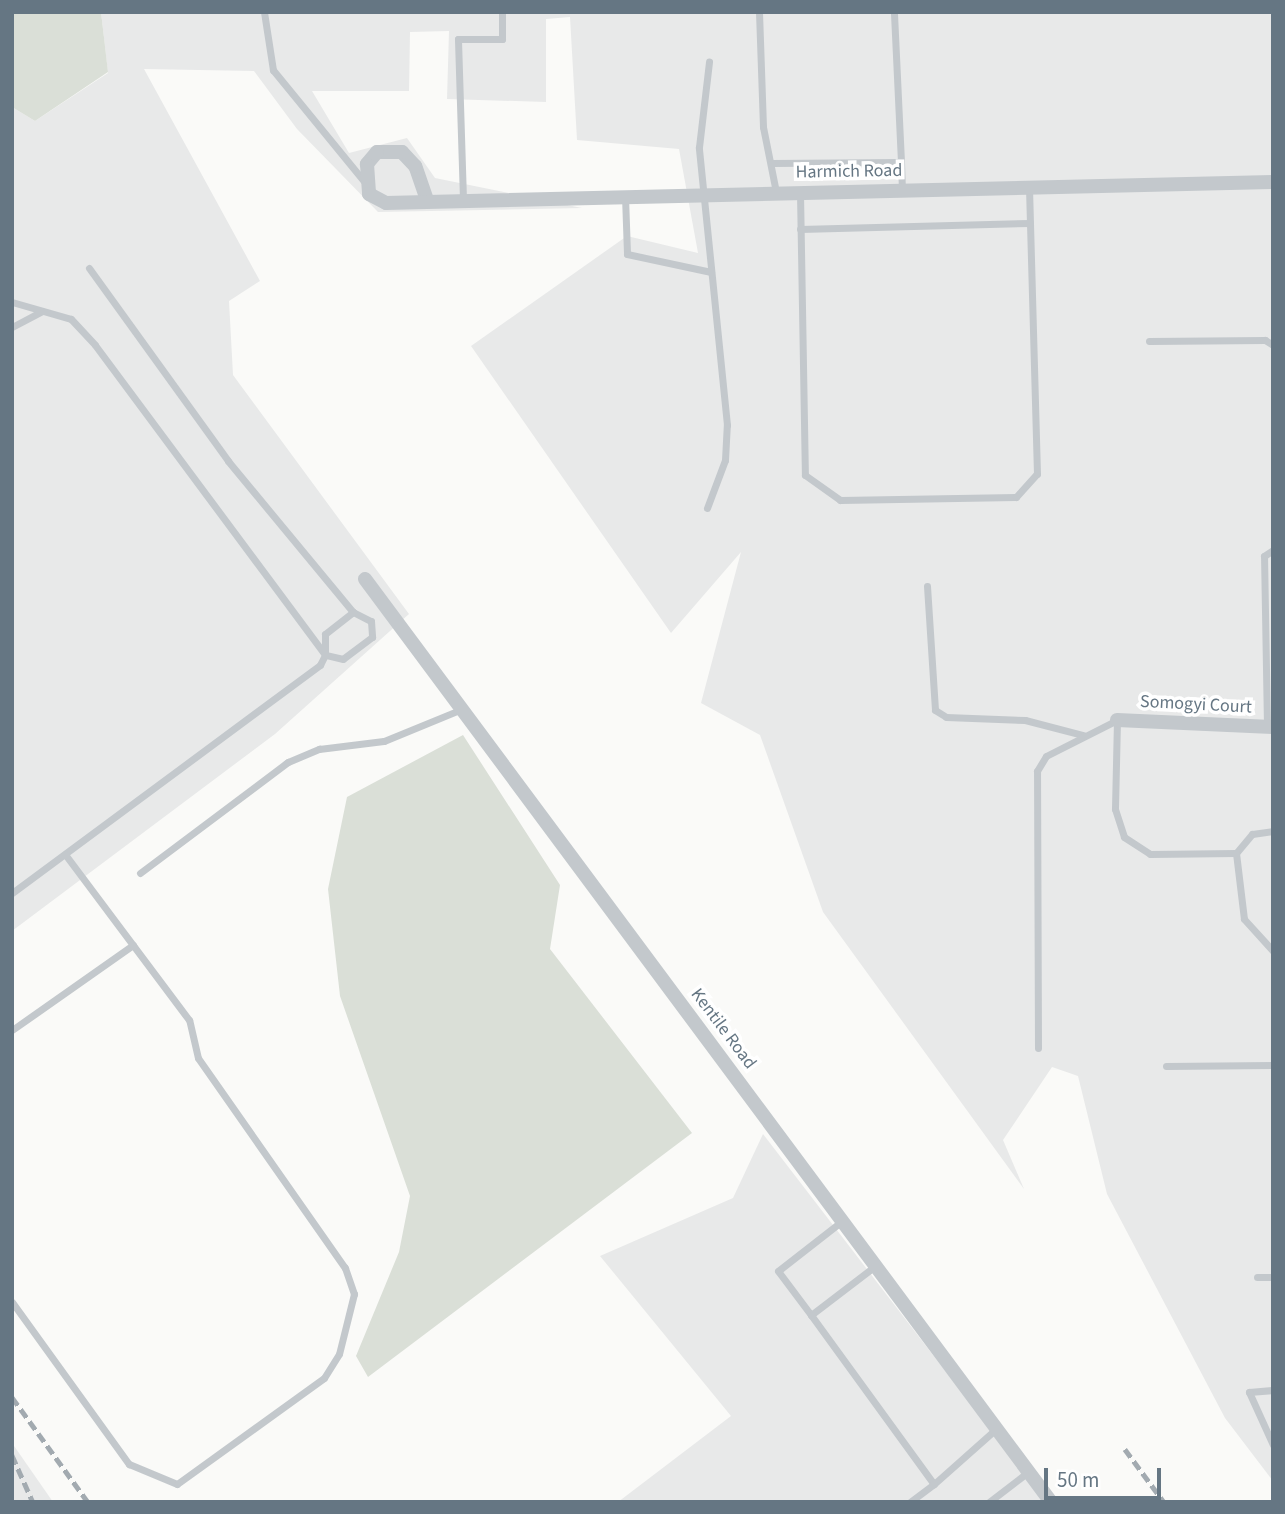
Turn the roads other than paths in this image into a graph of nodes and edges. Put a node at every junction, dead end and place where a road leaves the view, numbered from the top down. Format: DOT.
graph roads {
  1 [pos="264,12"];
  2 [pos="502,12"];
  3 [pos="759,12"];
  4 [pos="894,12"];
  5 [pos="709,62"];
  6 [pos="901,162"];
  7 [pos="772,163"];
  8 [pos="364,181"];
  9 [pos="1273,182"];
  10 [pos="1029,187"];
  11 [pos="902,190"];
  12 [pos="776,192"];
  13 [pos="800,193"];
  14 [pos="703,194"];
  15 [pos="625,196"];
  16 [pos="464,199"];
  17 [pos="427,200"];
  18 [pos="1030,223"];
  19 [pos="800,229"];
  20 [pos="89,268"];
  21 [pos="711,272"];
  22 [pos="12,302"];
  23 [pos="43,311"];
  24 [pos="12,327"];
  25 [pos="1149,341"];
  26 [pos="1273,345"];
  27 [pos="707,508"];
  28 [pos="1273,550"];
  29 [pos="365,579"];
  30 [pos="927,586"];
  31 [pos="388,609"];
  32 [pos="353,612"];
  33 [pos="371,621"];
  34 [pos="325,655"];
  35 [pos="462,709"];
  36 [pos="1117,720"];
  37 [pos="1270,727"];
  38 [pos="1083,735"];
  39 [pos="1273,831"];
  40 [pos="1236,853"];
  41 [pos="65,854"];
  42 [pos="140,873"];
  43 [pos="12,893"];
  44 [pos="132,946"];
  45 [pos="1273,951"];
  46 [pos="12,1030"];
  47 [pos="1038,1048"];
  48 [pos="1273,1065"];
  49 [pos="1166,1066"];
  50 [pos="842,1221"];
  51 [pos="875,1266"];
  52 [pos="1257,1278"];
  53 [pos="1273,1278"];
  54 [pos="12,1302"];
  55 [pos="811,1315"];
  56 [pos="1273,1391"];
  57 [pos="996,1429"];
  58 [pos="1273,1445"];
  59 [pos="1028,1472"];
  60 [pos="934,1484"];
  61 [pos="910,1502"];
  62 [pos="989,1502"];
  63 [pos="1051,1502"];
  1 -- 8 [label="lane"];
  2 -- 16 [label="lane"];
  3 -- 7 [label="lane"];
  4 -- 6 [label="lane"];
  5 -- 14 [label="lane"];
  6 -- 7 [label="lane"];
  6 -- 11 [label="lane"];
  7 -- 12 [label="lane"];
  8 -- 17 [label="street, Harmich Road"];
  8 -- 17 [label="street"];
  9 -- 10 [label="street, Harmich Road"];
  10 -- 11 [label="street, Harmich Road"];
  10 -- 18 [label="lane"];
  11 -- 13 [label="street, Harmich Road"];
  12 -- 13 [label="street, Harmich Road"];
  12 -- 14 [label="street, Harmich Road"];
  13 -- 19 [label="lane"];
  14 -- 15 [label="street, Harmich Road"];
  14 -- 21 [label="lane"];
  15 -- 16 [label="street, Harmich Road"];
  15 -- 21 [label="lane"];
  16 -- 17 [label="street, Harmich Road"];
  18 -- 19 [label="lane"];
  18 -- 19 [label="lane"];
  20 -- 32 [label="lane"];
  21 -- 27 [label="lane"];
  22 -- 23 [label="lane"];
  23 -- 24 [label="lane"];
  23 -- 34 [label="lane"];
  25 -- 26 [label="lane"];
  28 -- 37 [label="lane"];
  29 -- 31 [label="street, Kentile Road"];
  30 -- 38 [label="lane"];
  31 -- 33 [label="lane"];
  31 -- 35 [label="street, Kentile Road"];
  32 -- 33 [label="lane"];
  32 -- 34 [label="lane"];
  33 -- 34 [label="lane"];
  34 -- 41 [label="lane"];
  35 -- 42 [label="lane"];
  35 -- 50 [label="street, Kentile Road"];
  36 -- 37 [label="street, Somogyi Court"];
  36 -- 38 [label="lane"];
  36 -- 40 [label="lane"];
  38 -- 47 [label="lane"];
  39 -- 40 [label="lane"];
  40 -- 45 [label="lane"];
  41 -- 43 [label="lane"];
  41 -- 44 [label="lane"];
  44 -- 46 [label="lane"];
  44 -- 54 [label="lane"];
  48 -- 49 [label="lane"];
  50 -- 51 [label="street, Kentile Road"];
  50 -- 55 [label="lane"];
  51 -- 55 [label="lane"];
  51 -- 57 [label="street, Kentile Road"];
  52 -- 53 [label="lane"];
  55 -- 60 [label="lane"];
  56 -- 58 [label="lane"];
  57 -- 59 [label="street, Kentile Road"];
  57 -- 60 [label="lane"];
  59 -- 62 [label="lane"];
  59 -- 63 [label="street, Kentile Road"];
  60 -- 61 [label="lane"];
}
